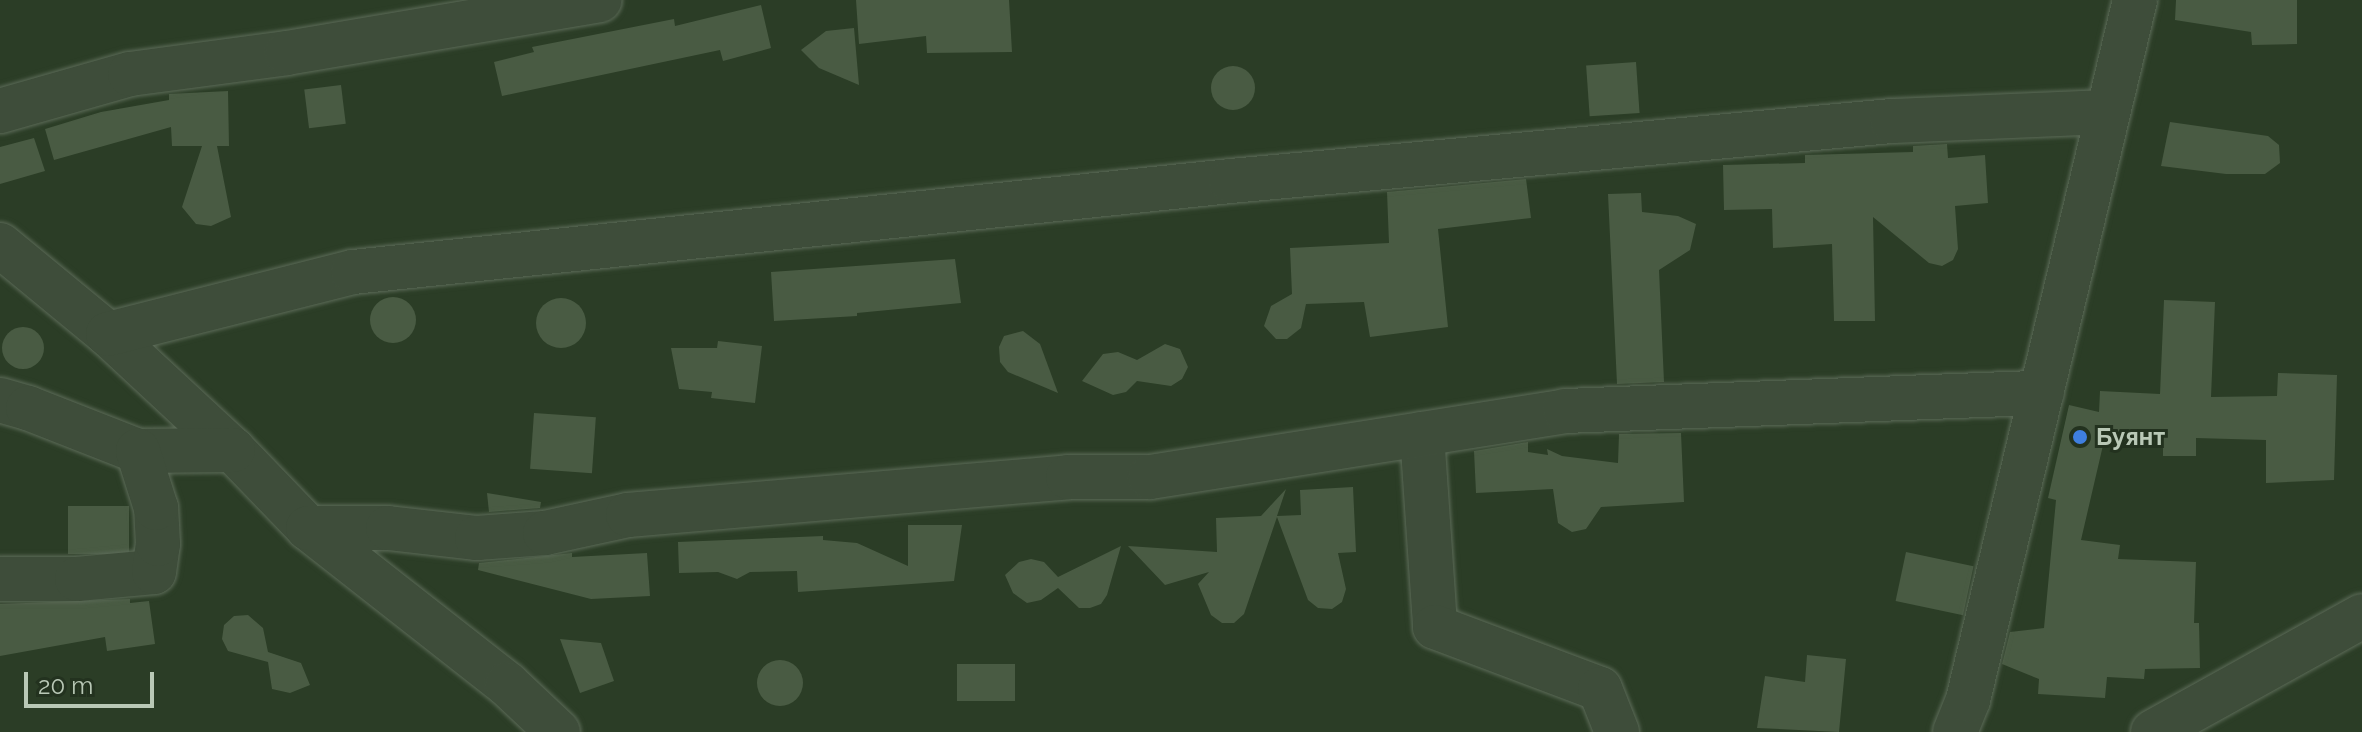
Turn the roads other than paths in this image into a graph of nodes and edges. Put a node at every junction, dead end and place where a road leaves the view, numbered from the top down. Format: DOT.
graph roads {
  1 [pos="600,0"];
  2 [pos="2135,0"];
  3 [pos="0,111"];
  4 [pos="2108,112"];
  5 [pos="0,245"];
  6 [pos="108,334"];
  7 [pos="2042,393"];
  8 [pos="0,400"];
  9 [pos="1422,434"];
  10 [pos="233,450"];
  11 [pos="138,451"];
  12 [pos="308,528"];
  13 [pos="0,579"];
  14 [pos="2362,616"];
  15 [pos="558,732"];
  16 [pos="1617,732"];
  17 [pos="1955,732"];
  18 [pos="2153,732"];
  1 -- 3 [label="street"];
  2 -- 4 [label="street"];
  4 -- 6 [label="street"];
  4 -- 7 [label="street"];
  5 -- 6 [label="street"];
  6 -- 10 [label="street"];
  7 -- 9 [label="street"];
  7 -- 17 [label="street"];
  8 -- 11 [label="street"];
  9 -- 12 [label="street"];
  9 -- 16 [label="street"];
  10 -- 11 [label="street"];
  10 -- 12 [label="street"];
  11 -- 13 [label="street"];
  12 -- 15 [label="street"];
  14 -- 18 [label="street"];
}
